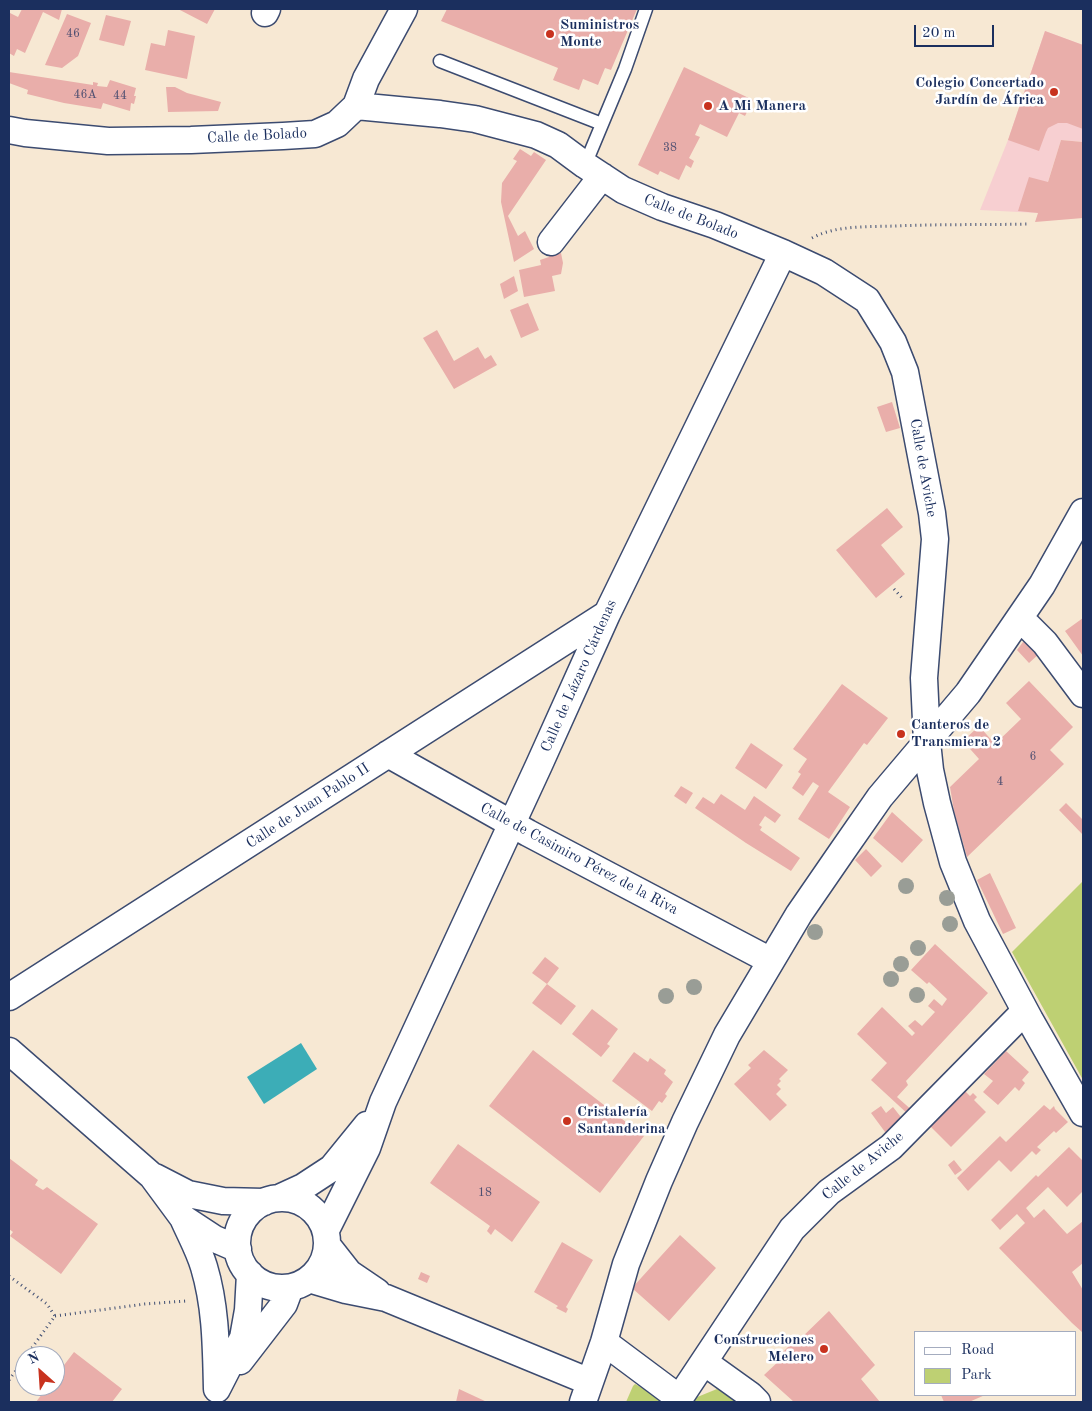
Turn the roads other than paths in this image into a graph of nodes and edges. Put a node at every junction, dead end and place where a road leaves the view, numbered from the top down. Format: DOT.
graph roads {
  1 [pos="404,9"];
  2 [pos="646,9"];
  3 [pos="440,61"];
  4 [pos="356,106"];
  5 [pos="602,124"];
  6 [pos="9,130"];
  7 [pos="593,170"];
  8 [pos="551,242"];
  9 [pos="782,254"];
  10 [pos="1083,512"];
  11 [pos="606,614"];
  12 [pos="1020,618"];
  13 [pos="1083,694"];
  14 [pos="927,742"];
  15 [pos="388,754"];
  16 [pos="512,823"];
  17 [pos="771,961"];
  18 [pos="9,998"];
  19 [pos="1025,1011"];
  20 [pos="12,1060"];
  21 [pos="383,1102"];
  22 [pos="1083,1114"];
  23 [pos="152,1176"];
  24 [pos="272,1200"];
  25 [pos="182,1218"];
  26 [pos="327,1238"];
  27 [pos="238,1249"];
  28 [pos="250,1274"];
  29 [pos="299,1283"];
  30 [pos="386,1298"];
  31 [pos="604,1342"];
  32 [pos="704,1362"];
  33 [pos="587,1392"];
  34 [pos="213,1395"];
  35 [pos="757,1402"];
  1 -- 4 [label="street"];
  2 -- 5 [label="lane"];
  3 -- 5 [label="lane"];
  4 -- 6 [label="street, Calle de Bolado"];
  4 -- 7 [label="street, Calle de Bolado"];
  5 -- 7 [label="lane"];
  7 -- 8 [label="street"];
  7 -- 9 [label="street, Calle de Bolado"];
  9 -- 11 [label="street, Calle de Lázaro Cárdenas"];
  9 -- 14 [label="street, Calle de Aviche"];
  10 -- 12 [label="street"];
  11 -- 15 [label="street, Calle de Juan Pablo II"];
  11 -- 16 [label="street, Calle de Lázaro Cárdenas"];
  12 -- 13 [label="street"];
  12 -- 14 [label="street"];
  14 -- 17 [label="street"];
  14 -- 19 [label="street, Calle de Aviche"];
  15 -- 16 [label="street, Calle de Casimiro Pérez de la Riva"];
  15 -- 18 [label="street, Calle de Juan Pablo II"];
  16 -- 17 [label="street, Calle de Casimiro Pérez de la Riva"];
  16 -- 21 [label="street, Calle de Lázaro Cárdenas"];
  17 -- 31 [label="street"];
  19 -- 22 [label="street, Calle de Aviche"];
  19 -- 32 [label="street, Calle de Aviche"];
  20 -- 23 [label="street"];
  21 -- 24 [label="street, Calle de Lázaro Cárdenas"];
  21 -- 26 [label="street, Calle de Lázaro Cárdenas"];
  23 -- 24 [label="street"];
  23 -- 25 [label="street"];
  24 -- 26 [label="street"];
  24 -- 27 [label="street"];
  25 -- 27 [label="street"];
  25 -- 34 [label="street"];
  26 -- 29 [label="street"];
  26 -- 30 [label="street"];
  27 -- 28 [label="street"];
  28 -- 29 [label="street"];
  28 -- 34 [label="street"];
  29 -- 30 [label="street"];
  29 -- 34 [label="street"];
  30 -- 33 [label="street"];
  31 -- 32 [label="street, Calle de Aviche"];
  31 -- 33 [label="street"];
  32 -- 35 [label="street"];
}
